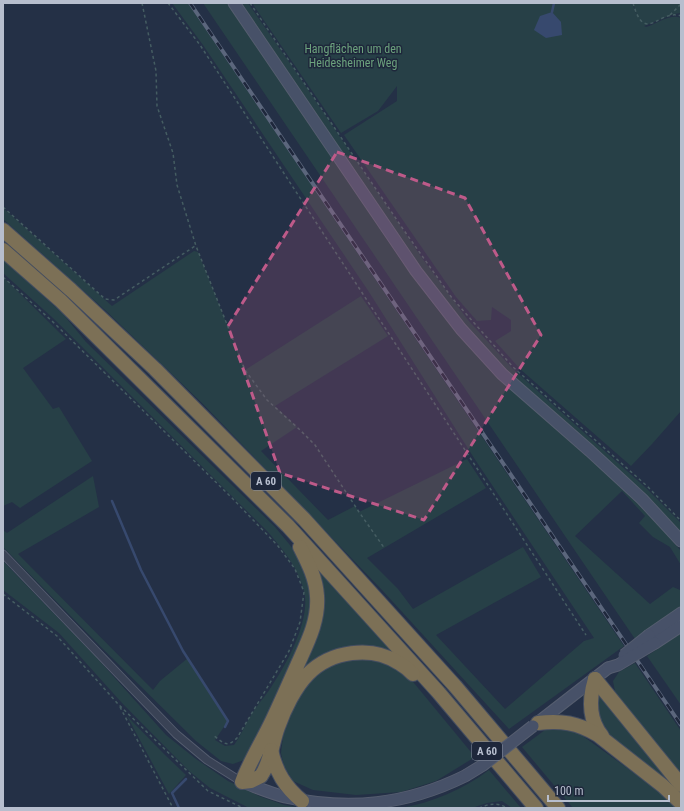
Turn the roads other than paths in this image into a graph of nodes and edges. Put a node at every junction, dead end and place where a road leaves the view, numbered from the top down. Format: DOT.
graph roads {
  1 [pos="234,3"];
  2 [pos="3,230"];
  3 [pos="3,250"];
  4 [pos="288,526"];
  5 [pos="681,541"];
  6 [pos="3,554"];
  7 [pos="681,613"];
  8 [pos="681,626"];
  9 [pos="652,639"];
  10 [pos="595,679"];
  11 [pos="439,693"];
  12 [pos="536,724"];
  13 [pos="607,743"];
  14 [pos="271,750"];
  15 [pos="242,782"];
  16 [pos="681,785"];
  17 [pos="302,801"];
  18 [pos="681,803"];
  19 [pos="536,808"];
  20 [pos="558,808"];
  1 -- 5 [label="main road"];
  2 -- 20 [label="highway, A 60"];
  3 -- 4 [label="highway, A 60"];
  4 -- 11 [label="highway, A 60"];
  4 -- 15 [label="highway"];
  6 -- 15 [label="street"];
  7 -- 9 [label="main road"];
  8 -- 9 [label="main road"];
  9 -- 10 [label="main road, bridge"];
  10 -- 12 [label="main road"];
  10 -- 13 [label="highway"];
  10 -- 16 [label="highway"];
  11 -- 14 [label="highway"];
  11 -- 19 [label="highway, A 60"];
  12 -- 13 [label="highway"];
  12 -- 17 [label="main road, bridge"];
  13 -- 18 [label="highway"];
  14 -- 15 [label="highway"];
  14 -- 17 [label="highway"];
  15 -- 17 [label="main road"];
}
